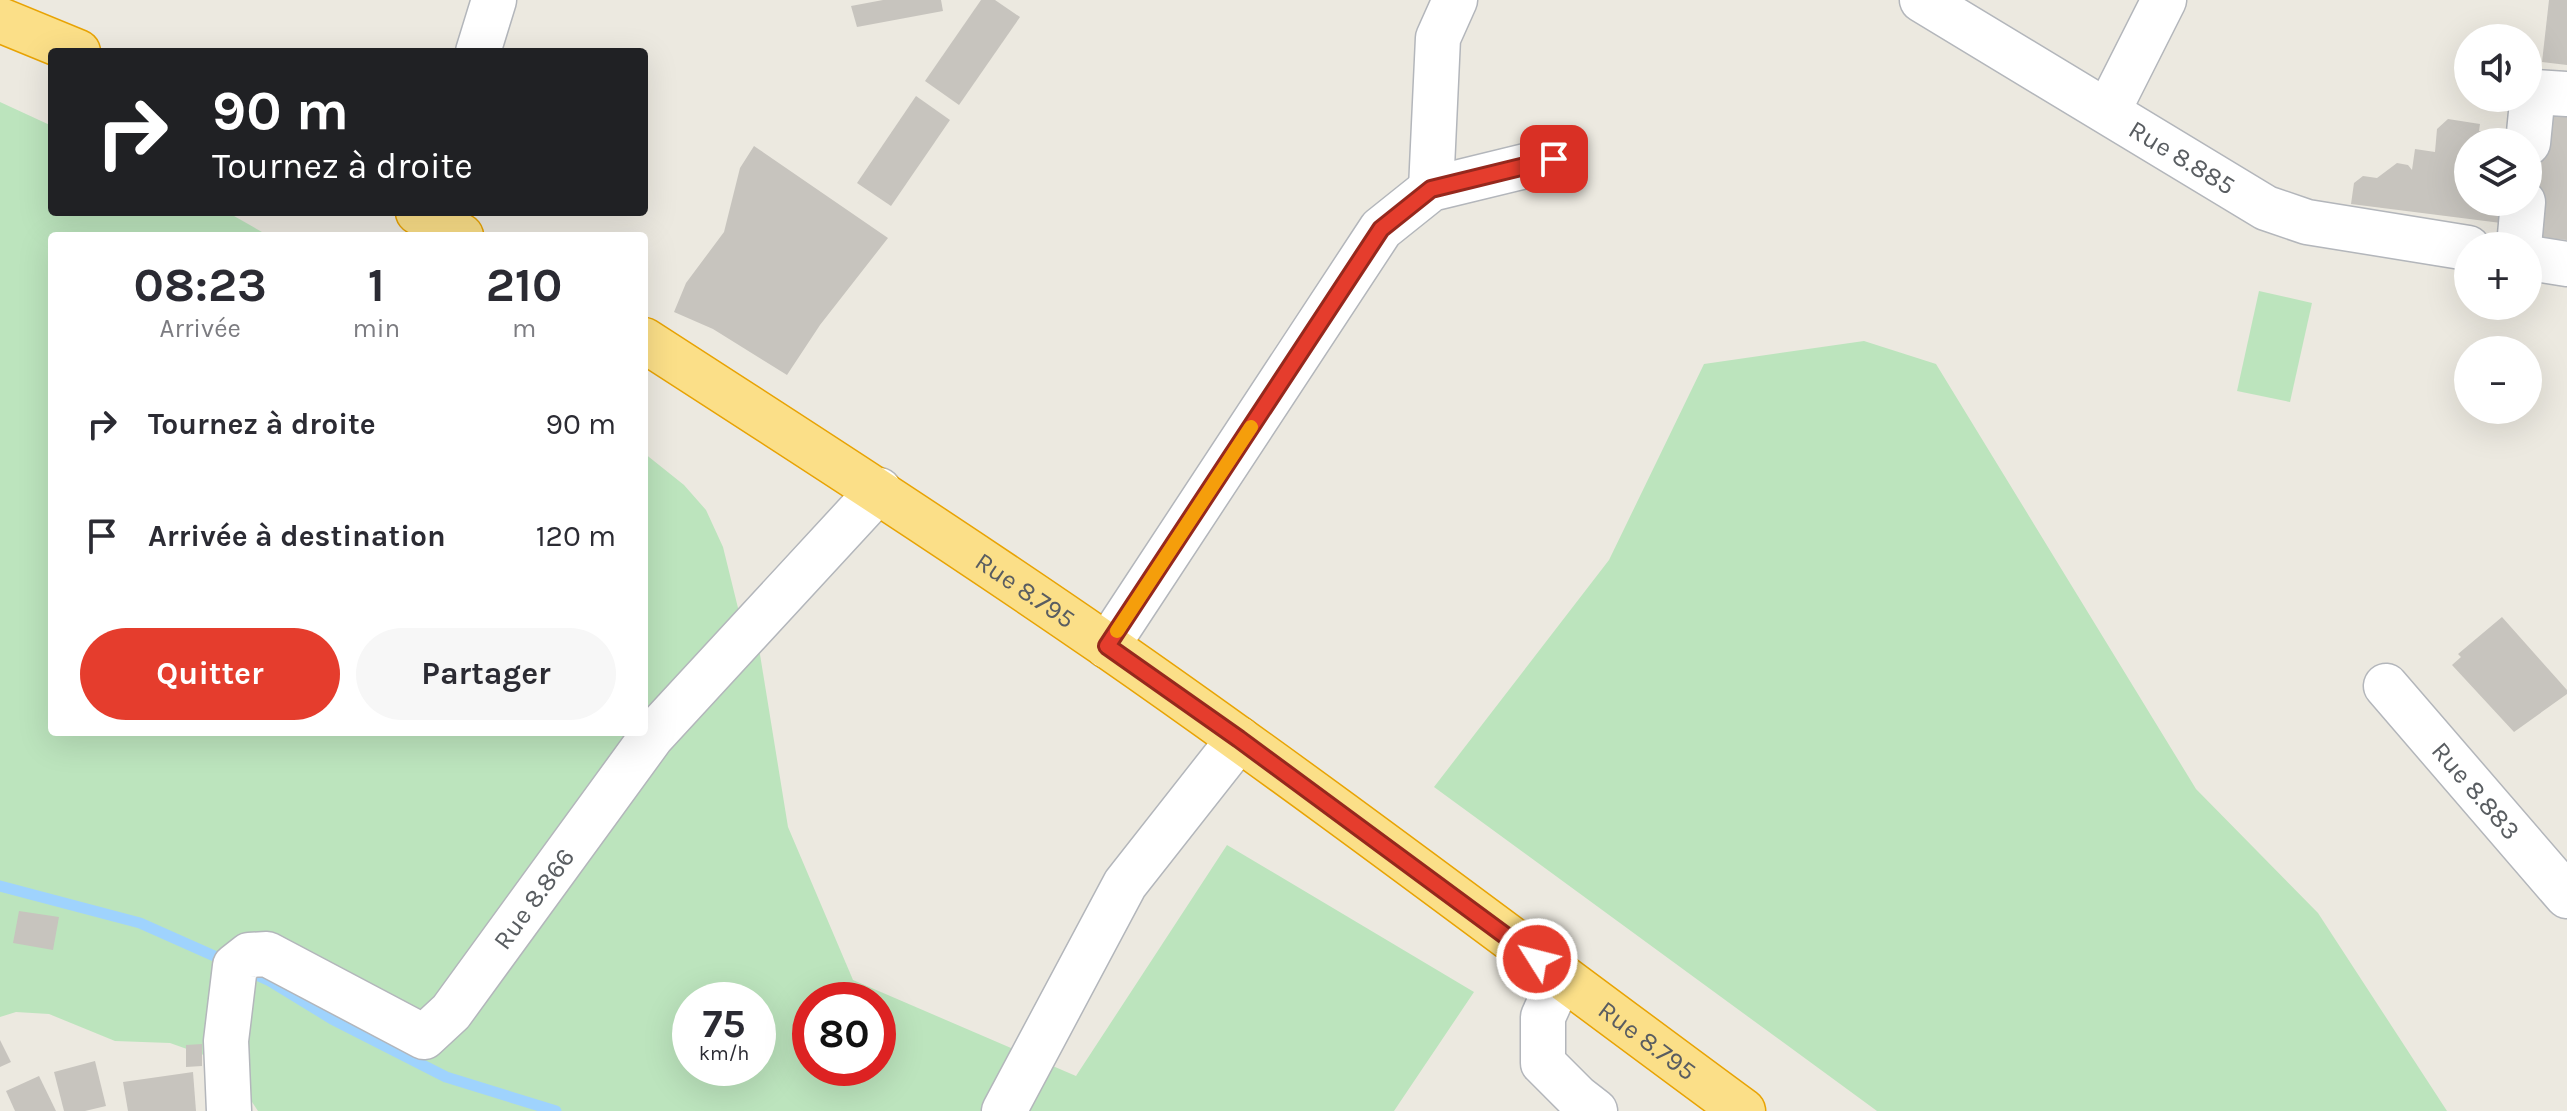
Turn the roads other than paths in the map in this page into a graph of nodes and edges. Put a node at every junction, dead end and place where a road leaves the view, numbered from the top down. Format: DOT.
graph roads {
  1 [pos="494,0"];
  2 [pos="1455,0"];
  3 [pos="1922,0"];
  4 [pos="2164,0"];
  5 [pos="0,20"];
  6 [pos="68,48"];
  7 [pos="479,48"];
  8 [pos="2567,94"];
  9 [pos="2108,111"];
  10 [pos="2529,128"];
  11 [pos="1554,159"];
  12 [pos="1431,189"];
  13 [pos="2454,246"];
  14 [pos="2542,260"];
  15 [pos="2567,264"];
  16 [pos="648,343"];
  17 [pos="879,490"];
  18 [pos="1107,646"];
  19 [pos="2386,686"];
  20 [pos="1239,739"];
  21 [pos="2567,896"];
  22 [pos="1561,977"];
  23 [pos="229,1111"];
  24 [pos="1004,1111"];
  25 [pos="1595,1111"];
  26 [pos="1743,1111"];
  1 -- 7 [label="street"];
  2 -- 12 [label="street"];
  3 -- 9 [label="street, Rue 8.885"];
  4 -- 9 [label="street"];
  5 -- 6 [label="highway"];
  8 -- 10 [label="street"];
  9 -- 13 [label="street, Rue 8.885"];
  11 -- 12 [label="street"];
  12 -- 18 [label="street"];
  14 -- 15 [label="street"];
  16 -- 17 [label="highway, Rue 8.795"];
  17 -- 18 [label="highway, Rue 8.795"];
  17 -- 23 [label="street, Rue 8.866"];
  18 -- 20 [label="highway, Rue 8.795"];
  19 -- 21 [label="street, Rue 8.883"];
  20 -- 22 [label="highway, Rue 8.795"];
  20 -- 24 [label="street"];
  22 -- 25 [label="street"];
  22 -- 26 [label="highway, Rue 8.795"];
}
